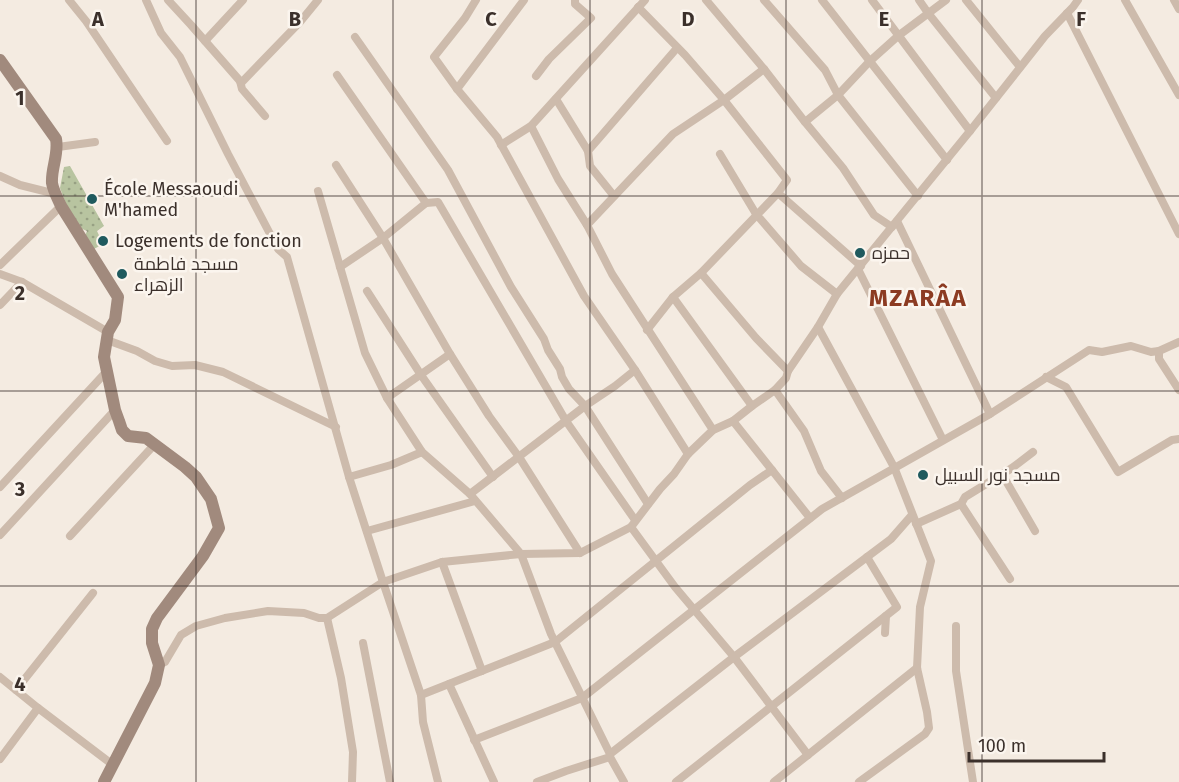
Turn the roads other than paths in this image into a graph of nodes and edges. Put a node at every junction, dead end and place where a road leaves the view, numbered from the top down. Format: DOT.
graph roads {
  1 [pos="69,0"];
  2 [pos="146,0"];
  3 [pos="243,0"];
  4 [pos="318,0"];
  5 [pos="476,0"];
  6 [pos="524,0"];
  7 [pos="575,0"];
  8 [pos="645,0"];
  9 [pos="706,0"];
  10 [pos="764,0"];
  11 [pos="822,0"];
  12 [pos="872,0"];
  13 [pos="919,0"];
  14 [pos="946,0"];
  15 [pos="966,0"];
  16 [pos="1125,0"];
  17 [pos="1174,0"];
  18 [pos="172,2"];
  19 [pos="1072,5"];
  20 [pos="638,7"];
  21 [pos="1179,9"];
  22 [pos="928,13"];
  23 [pos="898,36"];
  24 [pos="355,37"];
  25 [pos="205,41"];
  26 [pos="677,48"];
  27 [pos="0,60"];
  28 [pos="869,62"];
  29 [pos="1020,67"];
  30 [pos="764,69"];
  31 [pos="337,75"];
  32 [pos="536,76"];
  33 [pos="240,81"];
  34 [pos="457,89"];
  35 [pos="838,95"];
  36 [pos="1179,95"];
  37 [pos="996,98"];
  38 [pos="556,99"];
  39 [pos="724,100"];
  40 [pos="265,116"];
  41 [pos="805,122"];
  42 [pos="531,126"];
  43 [pos="970,132"];
  44 [pos="167,141"];
  45 [pos="94,142"];
  46 [pos="501,145"];
  47 [pos="58,147"];
  48 [pos="588,151"];
  49 [pos="720,154"];
  50 [pos="947,160"];
  51 [pos="336,165"];
  52 [pos="0,176"];
  53 [pos="318,191"];
  54 [pos="614,196"];
  55 [pos="782,196"];
  56 [pos="918,196"];
  57 [pos="58,200"];
  58 [pos="426,203"];
  59 [pos="756,214"];
  60 [pos="895,224"];
  61 [pos="587,225"];
  62 [pos="1179,234"];
  63 [pos="383,238"];
  64 [pos="0,265"];
  65 [pos="340,267"];
  66 [pos="859,268"];
  67 [pos="701,273"];
  68 [pos="0,274"];
  69 [pos="22,282"];
  70 [pos="367,291"];
  71 [pos="837,294"];
  72 [pos="673,297"];
  73 [pos="0,304"];
  74 [pos="818,327"];
  75 [pos="647,330"];
  76 [pos="107,336"];
  77 [pos="1179,342"];
  78 [pos="1159,351"];
  79 [pos="450,354"];
  80 [pos="636,370"];
  81 [pos="788,371"];
  82 [pos="107,372"];
  83 [pos="421,375"];
  84 [pos="1046,377"];
  85 [pos="776,390"];
  86 [pos="1179,390"];
  87 [pos="387,398"];
  88 [pos="585,406"];
  89 [pos="752,406"];
  90 [pos="115,410"];
  91 [pos="990,414"];
  92 [pos="566,421"];
  93 [pos="733,421"];
  94 [pos="336,428"];
  95 [pos="713,429"];
  96 [pos="1179,439"];
  97 [pos="943,440"];
  98 [pos="155,444"];
  99 [pos="422,452"];
  100 [pos="1033,452"];
  101 [pos="688,454"];
  102 [pos="519,457"];
  103 [pos="894,467"];
  104 [pos="772,470"];
  105 [pos="1002,474"];
  106 [pos="349,477"];
  107 [pos="493,477"];
  108 [pos="0,488"];
  109 [pos="473,498"];
  110 [pos="842,498"];
  111 [pos="648,504"];
  112 [pos="961,504"];
  113 [pos="912,515"];
  114 [pos="810,518"];
  115 [pos="633,523"];
  116 [pos="916,524"];
  117 [pos="367,531"];
  118 [pos="1035,531"];
  119 [pos="0,535"];
  120 [pos="70,536"];
  121 [pos="580,553"];
  122 [pos="521,554"];
  123 [pos="867,556"];
  124 [pos="442,562"];
  125 [pos="655,562"];
  126 [pos="1010,579"];
  127 [pos="382,582"];
  128 [pos="93,593"];
  129 [pos="695,609"];
  130 [pos="886,616"];
  131 [pos="327,618"];
  132 [pos="956,627"];
  133 [pos="885,633"];
  134 [pos="555,642"];
  135 [pos="363,643"];
  136 [pos="734,657"];
  137 [pos="159,664"];
  138 [pos="917,668"];
  139 [pos="482,671"];
  140 [pos="0,677"];
  141 [pos="449,684"];
  142 [pos="16,690"];
  143 [pos="421,695"];
  144 [pos="582,698"];
  145 [pos="771,707"];
  146 [pos="38,708"];
  147 [pos="474,740"];
  148 [pos="808,755"];
  149 [pos="610,756"];
  150 [pos="0,759"];
  151 [pos="113,765"];
  152 [pos="865,780"];
  153 [pos="104,782"];
  154 [pos="352,782"];
  155 [pos="390,782"];
  156 [pos="438,782"];
  157 [pos="494,782"];
  158 [pos="537,782"];
  159 [pos="624,782"];
  160 [pos="676,782"];
  161 [pos="774,782"];
  162 [pos="973,782"];
  1 -- 44 [label="street"];
  2 -- 94 [label="street"];
  3 -- 25 [label="street"];
  4 -- 33 [label="street"];
  5 -- 34 [label="street"];
  6 -- 34 [label="street"];
  7 -- 32 [label="street"];
  8 -- 20 [label="street"];
  9 -- 30 [label="street"];
  10 -- 35 [label="street"];
  11 -- 28 [label="street"];
  12 -- 23 [label="street"];
  13 -- 22 [label="street"];
  14 -- 22 [label="street"];
  15 -- 29 [label="street"];
  16 -- 36 [label="street"];
  17 -- 21 [label="street"];
  18 -- 25 [label="street"];
  19 -- 29 [label="street"];
  19 -- 62 [label="street"];
  20 -- 26 [label="street"];
  20 -- 38 [label="street"];
  22 -- 23 [label="street"];
  22 -- 37 [label="street"];
  23 -- 28 [label="street"];
  23 -- 43 [label="street"];
  24 -- 88 [label="street"];
  25 -- 33 [label="street"];
  26 -- 39 [label="street"];
  26 -- 48 [label="street"];
  27 -- 47 [label="street"];
  28 -- 35 [label="street"];
  28 -- 50 [label="street"];
  29 -- 37 [label="street"];
  30 -- 39 [label="street"];
  30 -- 41 [label="street"];
  31 -- 58 [label="street"];
  33 -- 40 [label="street"];
  34 -- 46 [label="street"];
  35 -- 41 [label="street"];
  35 -- 56 [label="street"];
  37 -- 43 [label="street"];
  38 -- 42 [label="street"];
  38 -- 48 [label="street"];
  39 -- 54 [label="street"];
  39 -- 55 [label="street"];
  41 -- 60 [label="street"];
  42 -- 46 [label="street"];
  42 -- 61 [label="street"];
  43 -- 50 [label="street"];
  45 -- 47 [label="street"];
  46 -- 80 [label="street"];
  47 -- 57 [label="street"];
  48 -- 54 [label="street"];
  49 -- 59 [label="street"];
  50 -- 56 [label="street"];
  51 -- 63 [label="street"];
  52 -- 57 [label="street"];
  53 -- 65 [label="street"];
  54 -- 61 [label="street"];
  55 -- 59 [label="street"];
  55 -- 66 [label="street"];
  56 -- 60 [label="street"];
  57 -- 64 [label="street"];
  57 -- 76 [label="street"];
  58 -- 63 [label="street"];
  58 -- 92 [label="street"];
  59 -- 67 [label="street"];
  59 -- 71 [label="street"];
  60 -- 66 [label="street"];
  60 -- 91 [label="street"];
  61 -- 75 [label="street"];
  63 -- 65 [label="street"];
  63 -- 79 [label="street"];
  65 -- 87 [label="street"];
  66 -- 71 [label="street"];
  66 -- 97 [label="street"];
  67 -- 72 [label="street"];
  67 -- 81 [label="street"];
  68 -- 69 [label="street"];
  69 -- 73 [label="street"];
  69 -- 76 [label="street"];
  70 -- 83 [label="street"];
  71 -- 74 [label="street"];
  72 -- 75 [label="street"];
  72 -- 89 [label="street"];
  74 -- 81 [label="street"];
  74 -- 103 [label="street"];
  75 -- 95 [label="street"];
  76 -- 82 [label="street"];
  76 -- 94 [label="street"];
  77 -- 78 [label="street"];
  78 -- 84 [label="street"];
  78 -- 86 [label="street"];
  79 -- 83 [label="street"];
  79 -- 102 [label="street"];
  80 -- 88 [label="street"];
  80 -- 101 [label="street"];
  81 -- 85 [label="street"];
  82 -- 90 [label="street"];
  82 -- 108 [label="street"];
  83 -- 87 [label="street"];
  83 -- 107 [label="street"];
  84 -- 91 [label="street"];
  84 -- 96 [label="street"];
  85 -- 89 [label="street"];
  85 -- 110 [label="street"];
  87 -- 99 [label="street"];
  88 -- 92 [label="street"];
  88 -- 111 [label="street"];
  89 -- 93 [label="street"];
  90 -- 98 [label="street"];
  90 -- 119 [label="street"];
  91 -- 97 [label="street"];
  92 -- 102 [label="street"];
  92 -- 115 [label="street"];
  93 -- 95 [label="street"];
  93 -- 104 [label="street"];
  94 -- 106 [label="street"];
  95 -- 101 [label="street"];
  97 -- 103 [label="street"];
  98 -- 120 [label="street"];
  98 -- 137 [label="street"];
  99 -- 106 [label="street"];
  99 -- 109 [label="street"];
  100 -- 105 [label="street"];
  101 -- 111 [label="street"];
  102 -- 107 [label="street"];
  102 -- 121 [label="street"];
  103 -- 110 [label="street"];
  103 -- 113 [label="street"];
  104 -- 114 [label="street"];
  104 -- 125 [label="street"];
  105 -- 112 [label="street"];
  105 -- 118 [label="street"];
  106 -- 117 [label="street"];
  107 -- 109 [label="street"];
  109 -- 117 [label="street"];
  109 -- 122 [label="street"];
  110 -- 114 [label="street"];
  111 -- 115 [label="street"];
  112 -- 116 [label="street"];
  112 -- 126 [label="street"];
  113 -- 116 [label="street"];
  113 -- 123 [label="street"];
  114 -- 129 [label="street"];
  115 -- 121 [label="street"];
  115 -- 125 [label="street"];
  116 -- 138 [label="street"];
  117 -- 127 [label="street"];
  121 -- 122 [label="street"];
  122 -- 124 [label="street"];
  122 -- 134 [label="street"];
  123 -- 130 [label="street"];
  123 -- 136 [label="street"];
  124 -- 127 [label="street"];
  124 -- 139 [label="street"];
  125 -- 129 [label="street"];
  125 -- 134 [label="street"];
  127 -- 131 [label="street"];
  127 -- 143 [label="street"];
  128 -- 142 [label="street"];
  129 -- 136 [label="street"];
  129 -- 144 [label="street"];
  130 -- 133 [label="street"];
  130 -- 145 [label="street"];
  131 -- 137 [label="street"];
  131 -- 154 [label="street"];
  132 -- 162 [label="street"];
  134 -- 139 [label="street"];
  134 -- 144 [label="street"];
  135 -- 155 [label="street"];
  136 -- 145 [label="street"];
  136 -- 149 [label="street"];
  137 -- 151 [label="street"];
  138 -- 148 [label="street"];
  138 -- 152 [label="street"];
  139 -- 141 [label="street"];
  140 -- 142 [label="street"];
  141 -- 143 [label="street"];
  141 -- 147 [label="street"];
  142 -- 146 [label="street"];
  143 -- 156 [label="street"];
  144 -- 147 [label="street"];
  144 -- 149 [label="street"];
  145 -- 148 [label="street"];
  145 -- 160 [label="street"];
  146 -- 150 [label="street"];
  146 -- 151 [label="street"];
  147 -- 157 [label="street"];
  148 -- 161 [label="street"];
  149 -- 158 [label="street"];
  149 -- 159 [label="street"];
  151 -- 153 [label="street"];
}
